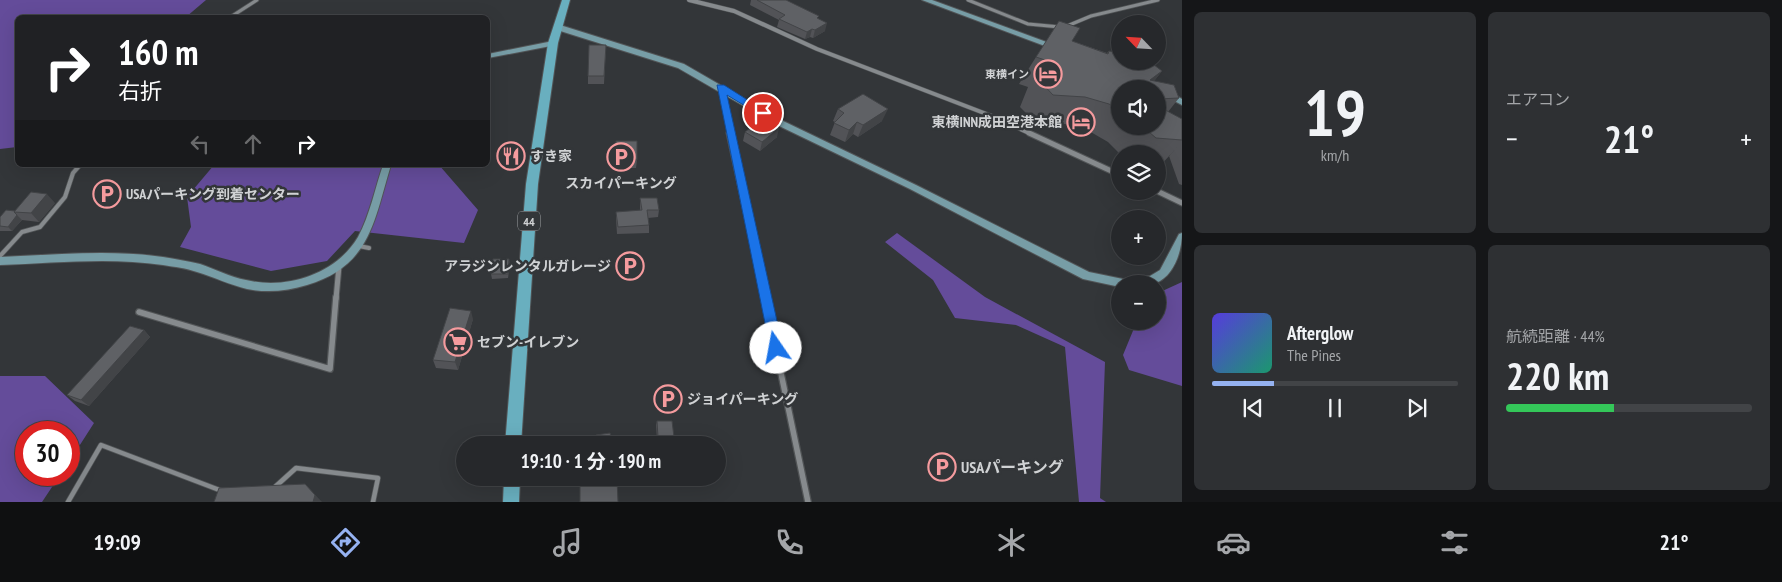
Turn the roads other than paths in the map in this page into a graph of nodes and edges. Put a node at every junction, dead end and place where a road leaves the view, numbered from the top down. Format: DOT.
graph roads {
  1 [pos="256,0"];
  2 [pos="566,0"];
  3 [pos="689,0"];
  4 [pos="925,0"];
  5 [pos="968,0"];
  6 [pos="1158,0"];
  7 [pos="234,15"];
  8 [pos="557,27"];
  9 [pos="553,43"];
  10 [pos="1065,50"];
  11 [pos="490,56"];
  12 [pos="720,87"];
  13 [pos="1166,94"];
  14 [pos="1178,102"];
  15 [pos="78,167"];
  16 [pos="386,167"];
  17 [pos="1111,171"];
  18 [pos="1166,195"];
  19 [pos="1182,202"];
  20 [pos="1182,237"];
  21 [pos="356,246"];
  22 [pos="369,248"];
  23 [pos="0,256"];
  24 [pos="0,261"];
  25 [pos="339,265"];
  26 [pos="139,312"];
  27 [pos="515,436"];
  28 [pos="512,486"];
  29 [pos="273,490"];
  30 [pos="231,494"];
  31 [pos="68,502"];
  32 [pos="373,502"];
  33 [pos="511,502"];
  34 [pos="808,502"];
  1 -- 7 [label="lane"];
  2 -- 8 [label="main road, 44"];
  3 -- 17 [label="street"];
  4 -- 10 [label="street"];
  5 -- 6 [label="lane"];
  8 -- 9 [label="main road, 44"];
  8 -- 12 [label="street"];
  9 -- 11 [label="street"];
  9 -- 27 [label="main road, 44"];
  12 -- 20 [label="street"];
  12 -- 34 [label="street"];
  13 -- 14 [label="street"];
  15 -- 23 [label="lane"];
  16 -- 21 [label="street"];
  18 -- 19 [label="street"];
  21 -- 22 [label="lane"];
  21 -- 25 [label="street"];
  24 -- 25 [label="street"];
  25 -- 26 [label="street"];
  28 -- 33 [label="main road"];
  29 -- 32 [label="lane"];
  30 -- 31 [label="lane"];
}
